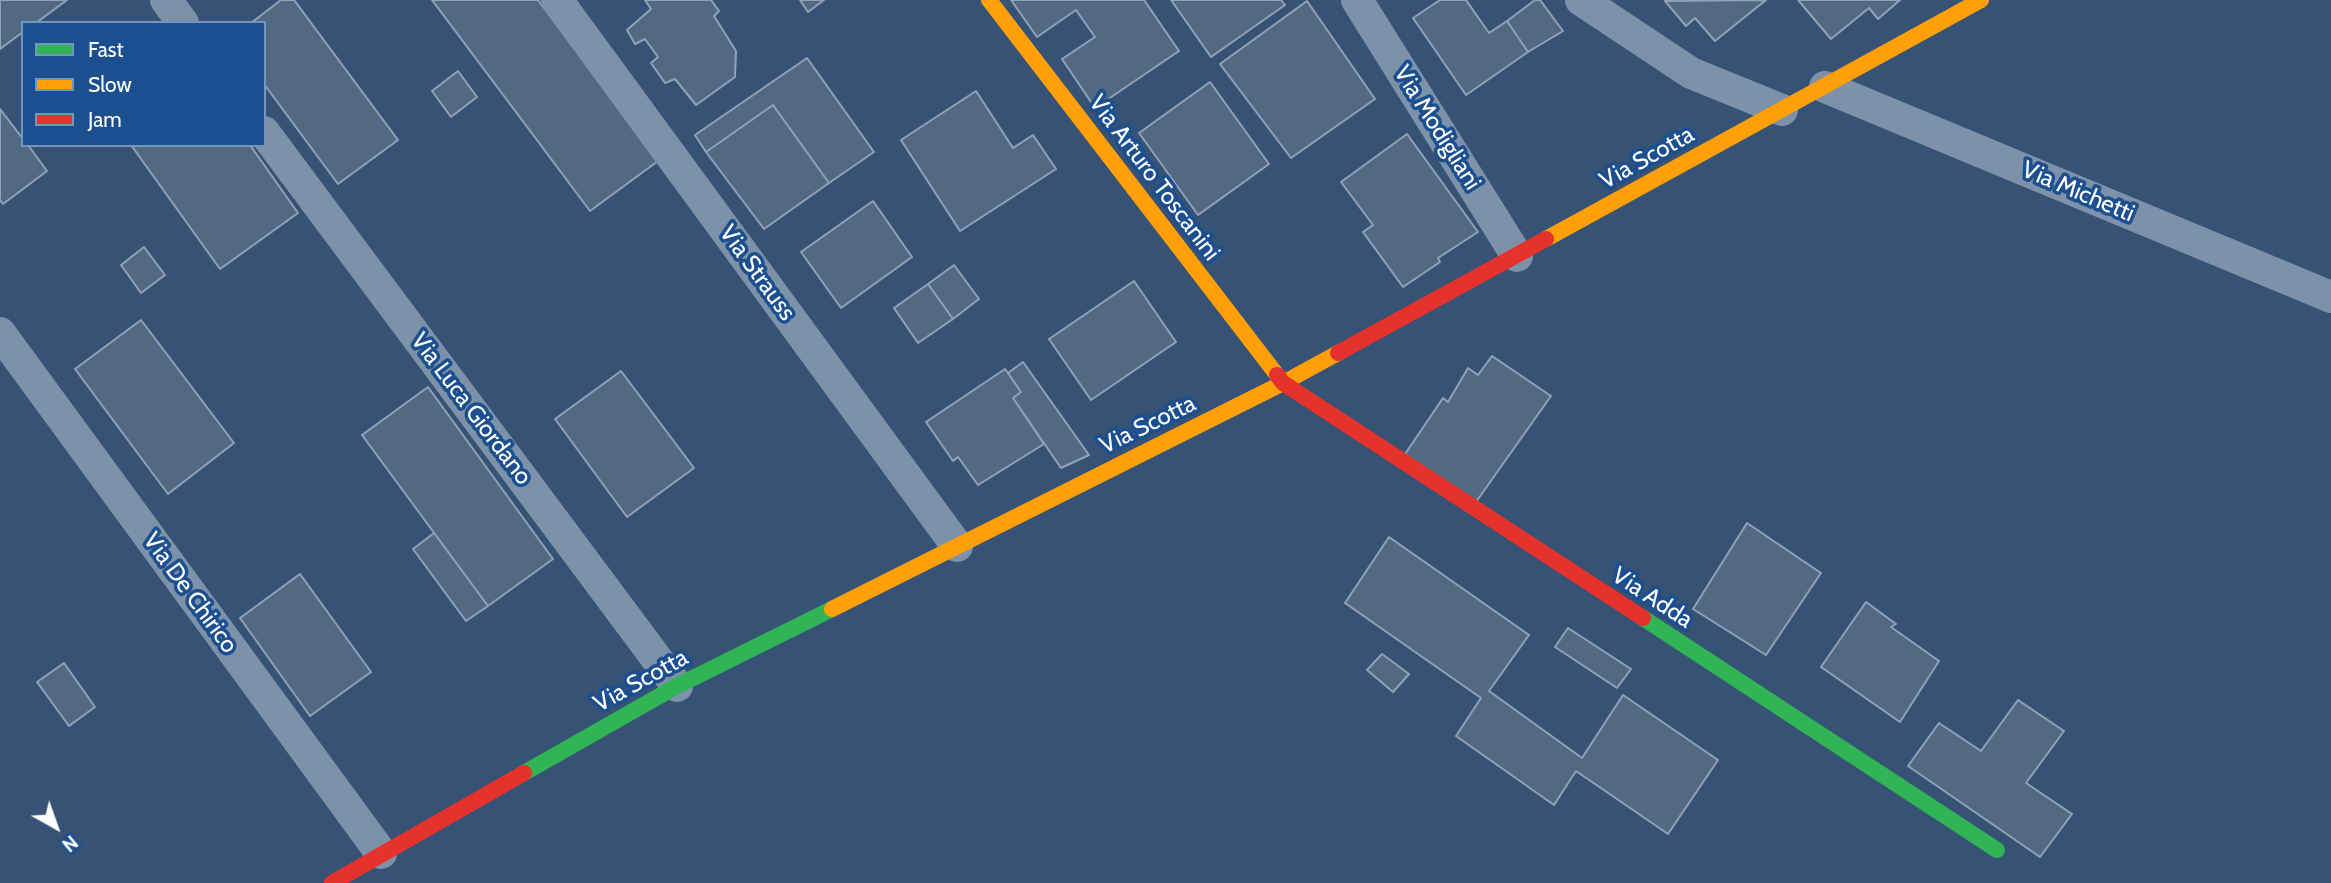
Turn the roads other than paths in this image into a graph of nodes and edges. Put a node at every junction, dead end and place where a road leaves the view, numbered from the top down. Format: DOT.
graph roads {
  1 [pos="166,0"];
  2 [pos="557,0"];
  3 [pos="989,0"];
  4 [pos="1357,0"];
  5 [pos="1581,0"];
  6 [pos="1981,0"];
  7 [pos="182,21"];
  8 [pos="1825,87"];
  9 [pos="1782,110"];
  10 [pos="266,135"];
  11 [pos="1517,256"];
  12 [pos="2331,298"];
  13 [pos="0,332"];
  14 [pos="1283,383"];
  15 [pos="957,546"];
  16 [pos="677,686"];
  17 [pos="1997,850"];
  18 [pos="381,853"];
  19 [pos="332,883"];
  1 -- 7 [label="street"];
  2 -- 15 [label="street, Via Strauss"];
  3 -- 14 [label="street, Via Arturo Toscanini"];
  4 -- 11 [label="street, Via Modigliani"];
  5 -- 9 [label="street"];
  6 -- 8 [label="street, Via Scotta"];
  8 -- 9 [label="street, Via Scotta"];
  8 -- 12 [label="street, Via Michetti"];
  9 -- 11 [label="street, Via Scotta"];
  10 -- 16 [label="street, Via Luca Giordano"];
  11 -- 14 [label="street, Via Scotta"];
  13 -- 18 [label="street, Via De Chirico"];
  14 -- 15 [label="street, Via Scotta"];
  14 -- 17 [label="street, Via Adda"];
  15 -- 16 [label="street, Via Scotta"];
  16 -- 18 [label="street, Via Scotta"];
  18 -- 19 [label="street, Via Scotta"];
}
